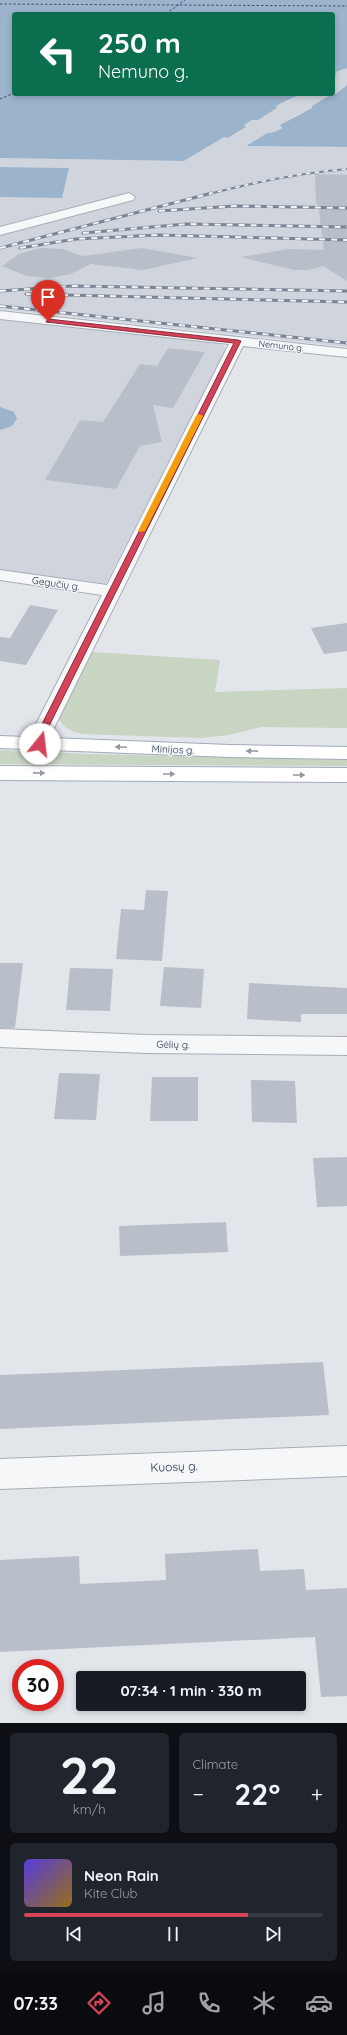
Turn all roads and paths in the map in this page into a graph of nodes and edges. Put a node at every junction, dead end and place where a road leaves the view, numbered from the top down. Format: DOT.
graph roads {
  1 [pos="129,197"];
  2 [pos="0,231"];
  3 [pos="0,315"];
  4 [pos="238,341"];
  5 [pos="347,353"];
  6 [pos="0,575"];
  7 [pos="111,591"];
  8 [pos="0,742"];
  9 [pos="40,744"];
  10 [pos="347,753"];
  11 [pos="0,772"];
  12 [pos="347,775"];
  13 [pos="0,1038"];
  14 [pos="347,1046"];
  15 [pos="347,1461"];
  16 [pos="0,1474"];
  1 -- 2 [label="street"];
  3 -- 4 [label="street, Nemuno g."];
  4 -- 5 [label="street, Nemuno g."];
  4 -- 7 [label="street"];
  6 -- 7 [label="street, Gegučių g."];
  7 -- 9 [label="street"];
  8 -- 9 [label="main road, Minijos g."];
  10 -- 9 [label="main road, Minijos g., one-way"];
  11 -- 12 [label="main road, one-way"];
  13 -- 14 [label="street, Gėlių g."];
  15 -- 16 [label="street, Kuosų g."];
}
